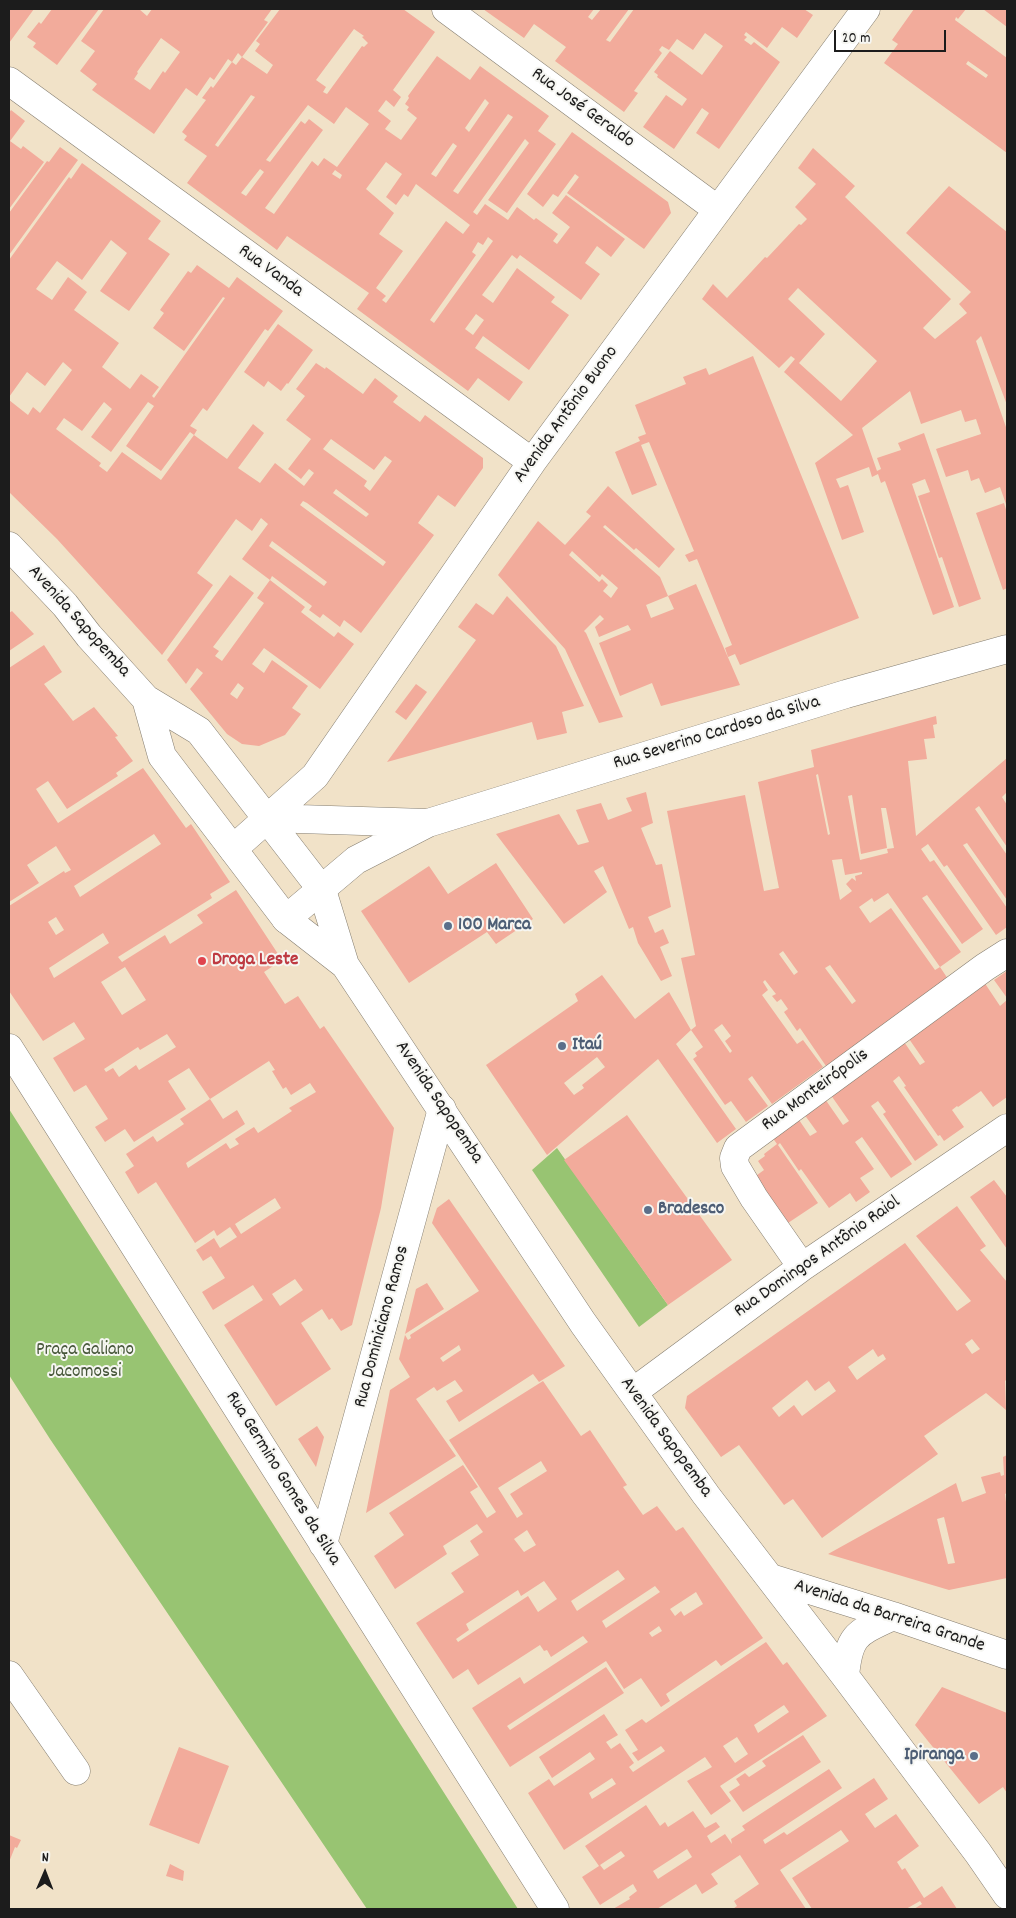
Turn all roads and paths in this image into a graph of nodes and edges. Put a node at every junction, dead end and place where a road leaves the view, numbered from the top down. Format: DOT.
graph roads {
  1 [pos="446,9"];
  2 [pos="866,9"];
  3 [pos="9,81"];
  4 [pos="718,210"];
  5 [pos="532,462"];
  6 [pos="9,546"];
  7 [pos="1007,649"];
  8 [pos="146,699"];
  9 [pos="267,818"];
  10 [pos="428,823"];
  11 [pos="233,849"];
  12 [pos="322,890"];
  13 [pos="286,919"];
  14 [pos="1007,953"];
  15 [pos="345,965"];
  16 [pos="9,1048"];
  17 [pos="442,1109"];
  18 [pos="1007,1128"];
  19 [pos="802,1267"];
  20 [pos="633,1392"];
  21 [pos="323,1544"];
  22 [pos="770,1578"];
  23 [pos="894,1616"];
  24 [pos="1007,1656"];
  25 [pos="9,1675"];
  26 [pos="845,1676"];
  27 [pos="76,1770"];
  28 [pos="978,1853"];
  29 [pos="1007,1856"];
  30 [pos="1007,1895"];
  31 [pos="554,1909"];
  1 -- 4 [label="street, Rua José Geraldo"];
  2 -- 4 [label="street, Avenida Antônio Buono"];
  3 -- 5 [label="street, Rua Vanda"];
  4 -- 5 [label="street, Avenida Antônio Buono"];
  5 -- 9 [label="street, Avenida Antônio Buono"];
  6 -- 8 [label="street, Avenida Sapopemba"];
  7 -- 10 [label="street, Rua Severino Cardoso da Silva"];
  8 -- 9 [label="street, Avenida Sapopemba"];
  8 -- 11 [label="street, Avenida Sapopemba"];
  9 -- 10 [label="street, Rua Severino Cardoso da Silva"];
  9 -- 11 [label="street, Avenida Antônio Buono"];
  9 -- 12 [label="street, Avenida Sapopemba"];
  10 -- 12 [label="street, Rua Severino Cardoso da Silva"];
  11 -- 13 [label="street, Avenida Sapopemba"];
  12 -- 13 [label="street, Rua Severino Cardoso da Silva"];
  12 -- 15 [label="street, Avenida Sapopemba"];
  13 -- 15 [label="street, Avenida Sapopemba"];
  14 -- 19 [label="street, Rua Monteirópolis"];
  15 -- 17 [label="street, Avenida Sapopemba"];
  16 -- 21 [label="street, Rua Germino Gomes da Silva"];
  17 -- 20 [label="street, Avenida Sapopemba"];
  17 -- 21 [label="street, Rua Dominiciano Ramos"];
  18 -- 19 [label="street, Rua Domingos Antônio Raiol"];
  19 -- 20 [label="street, Rua Domingos Antônio Raiol"];
  20 -- 22 [label="street, Avenida Sapopemba"];
  21 -- 31 [label="street, Rua Germino Gomes da Silva"];
  22 -- 23 [label="street, Avenida da Barreira Grande"];
  22 -- 26 [label="street, Avenida Sapopemba"];
  23 -- 24 [label="street, Avenida da Barreira Grande"];
  23 -- 26 [label="street"];
  25 -- 27 [label="street"];
  26 -- 28 [label="street, Avenida Sapopemba"];
  28 -- 29 [label="street"];
  28 -- 30 [label="street, Avenida Sapopemba"];
}
